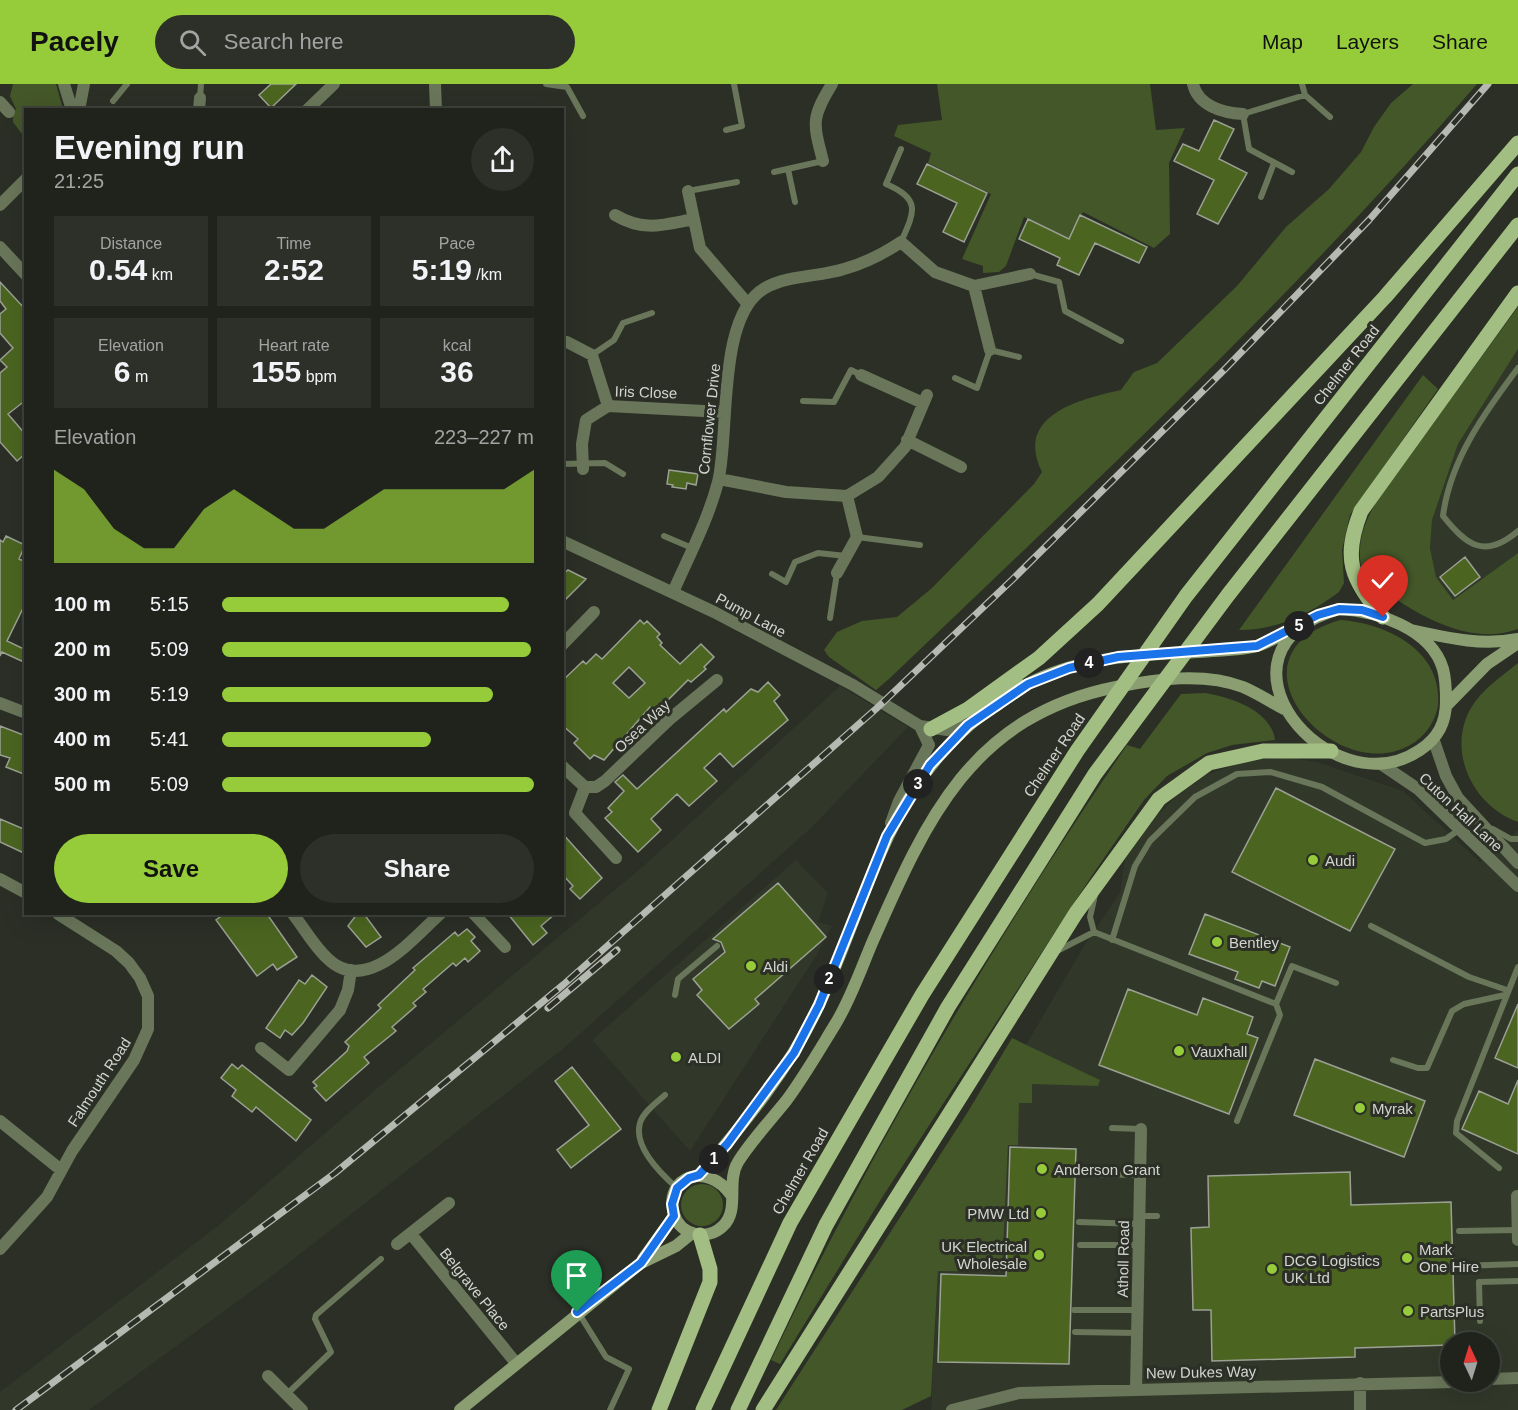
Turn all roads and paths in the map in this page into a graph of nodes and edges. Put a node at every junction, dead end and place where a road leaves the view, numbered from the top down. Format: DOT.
graph roads {
  1 [pos="64,84"];
  2 [pos="84,84"];
  3 [pos="127,84"];
  4 [pos="201,84"];
  5 [pos="334,84"];
  6 [pos="437,84"];
  7 [pos="546,84"];
  8 [pos="734,84"];
  9 [pos="832,84"];
  10 [pos="1193,84"];
  11 [pos="1302,84"];
  12 [pos="1305,95"];
  13 [pos="113,101"];
  14 [pos="200,104"];
  15 [pos="71,108"];
  16 [pos="79,108"];
  17 [pos="309,108"];
  18 [pos="436,108"];
  19 [pos="1243,114"];
  20 [pos="583,116"];
  21 [pos="1330,117"];
  22 [pos="726,130"];
  23 [pos="1518,143"];
  24 [pos="902,149"];
  25 [pos="823,161"];
  26 [pos="1274,163"];
  27 [pos="788,169"];
  28 [pos="774,172"];
  29 [pos="1292,172"];
  30 [pos="1518,174"];
  31 [pos="24,181"];
  32 [pos="737,182"];
  33 [pos="688,191"];
  34 [pos="1261,197"];
  35 [pos="795,202"];
  36 [pos="0,205"];
  37 [pos="615,215"];
  38 [pos="694,219"];
  39 [pos="1518,225"];
  40 [pos="901,242"];
  41 [pos="0,247"];
  42 [pos="24,273"];
  43 [pos="1030,274"];
  44 [pos="974,286"];
  45 [pos="1518,293"];
  46 [pos="747,303"];
  47 [pos="652,313"];
  48 [pos="1121,340"];
  49 [pos="567,342"];
  50 [pos="990,350"];
  51 [pos="592,355"];
  52 [pos="1019,357"];
  53 [pos="1518,368"];
  54 [pos="861,375"];
  55 [pos="955,378"];
  56 [pos="803,401"];
  57 [pos="608,406"];
  58 [pos="723,412"];
  59 [pos="908,440"];
  60 [pos="564,464"];
  61 [pos="583,465"];
  62 [pos="961,467"];
  63 [pos="623,474"];
  64 [pos="719,479"];
  65 [pos="847,496"];
  66 [pos="1518,531"];
  67 [pos="664,536"];
  68 [pos="857,537"];
  69 [pos="564,542"];
  70 [pos="920,545"];
  71 [pos="692,548"];
  72 [pos="846,556"];
  73 [pos="837,573"];
  74 [pos="772,574"];
  75 [pos="673,592"];
  76 [pos="594,612"];
  77 [pos="1383,617"];
  78 [pos="830,618"];
  79 [pos="1302,624"];
  80 [pos="1407,630"];
  81 [pos="1518,641"];
  82 [pos="564,643"];
  83 [pos="1040,658"];
  84 [pos="717,680"];
  85 [pos="0,704"];
  86 [pos="996,704"];
  87 [pos="1446,706"];
  88 [pos="1284,709"];
  89 [pos="24,712"];
  90 [pos="921,725"];
  91 [pos="968,725"];
  92 [pos="1434,741"];
  93 [pos="1331,751"];
  94 [pos="1381,764"];
  95 [pos="564,768"];
  96 [pos="585,787"];
  97 [pos="1470,813"];
  98 [pos="1460,829"];
  99 [pos="887,836"];
  100 [pos="1518,838"];
  101 [pos="616,858"];
  102 [pos="1518,862"];
  103 [pos="0,879"];
  104 [pos="1099,881"];
  105 [pos="1518,886"];
  106 [pos="24,887"];
  107 [pos="60,915"];
  108 [pos="294,915"];
  109 [pos="439,915"];
  110 [pos="475,915"];
  111 [pos="1371,926"];
  112 [pos="1094,932"];
  113 [pos="1112,940"];
  114 [pos="717,946"];
  115 [pos="505,947"];
  116 [pos="1043,964"];
  117 [pos="1518,967"];
  118 [pos="351,970"];
  119 [pos="1335,983"];
  120 [pos="1506,992"];
  121 [pos="675,995"];
  122 [pos="1276,1004"];
  123 [pos="261,1048"];
  124 [pos="1394,1060"];
  125 [pos="665,1095"];
  126 [pos="1237,1120"];
  127 [pos="0,1121"];
  128 [pos="1112,1128"];
  129 [pos="1141,1129"];
  130 [pos="1499,1168"];
  131 [pos="61,1170"];
  132 [pos="1082,1174"];
  133 [pos="699,1175"];
  134 [pos="1140,1175"];
  135 [pos="677,1188"];
  136 [pos="730,1195"];
  137 [pos="1517,1196"];
  138 [pos="449,1203"];
  139 [pos="674,1216"];
  140 [pos="1157,1216"];
  141 [pos="1139,1220"];
  142 [pos="1080,1222"];
  143 [pos="1518,1230"];
  144 [pos="1459,1231"];
  145 [pos="411,1234"];
  146 [pos="696,1234"];
  147 [pos="1518,1240"];
  148 [pos="397,1244"];
  149 [pos="1080,1245"];
  150 [pos="1138,1245"];
  151 [pos="0,1249"];
  152 [pos="381,1259"];
  153 [pos="641,1263"];
  154 [pos="1518,1264"];
  155 [pos="1461,1266"];
  156 [pos="1518,1281"];
  157 [pos="1074,1310"];
  158 [pos="1137,1311"];
  159 [pos="577,1312"];
  160 [pos="1480,1321"];
  161 [pos="1075,1332"];
  162 [pos="1137,1333"];
  163 [pos="516,1363"];
  164 [pos="268,1376"];
  165 [pos="1518,1378"];
  166 [pos="1500,1379"];
  167 [pos="1440,1382"];
  168 [pos="1360,1383"];
  169 [pos="1136,1389"];
  170 [pos="286,1395"];
  171 [pos="302,1410"];
  172 [pos="460,1410"];
  173 [pos="610,1410"];
  174 [pos="659,1410"];
  175 [pos="703,1410"];
  176 [pos="738,1410"];
  177 [pos="763,1410"];
  178 [pos="952,1410"];
  179 [pos="1360,1410"];
  1 -- 15 [label="street"];
  2 -- 16 [label="street"];
  3 -- 13 [label="lane"];
  4 -- 14 [label="lane"];
  5 -- 17 [label="street"];
  6 -- 18 [label="street"];
  7 -- 20 [label="lane"];
  8 -- 22 [label="lane"];
  9 -- 25 [label="street"];
  10 -- 19 [label="street"];
  11 -- 12 [label="lane"];
  12 -- 19 [label="lane"];
  12 -- 21 [label="lane"];
  19 -- 26 [label="lane"];
  23 -- 83 [label="main road"];
  24 -- 40 [label="lane"];
  25 -- 27 [label="lane"];
  26 -- 29 [label="lane"];
  26 -- 34 [label="lane"];
  27 -- 28 [label="lane"];
  27 -- 35 [label="lane"];
  30 -- 175 [label="main road, Chelmer Road"];
  31 -- 36 [label="street"];
  32 -- 33 [label="lane"];
  33 -- 38 [label="street"];
  37 -- 38 [label="street"];
  38 -- 46 [label="street"];
  39 -- 176 [label="main road"];
  40 -- 44 [label="street"];
  40 -- 46 [label="street"];
  41 -- 42 [label="street"];
  43 -- 44 [label="street"];
  43 -- 48 [label="lane"];
  44 -- 50 [label="street"];
  45 -- 77 [label="main road"];
  46 -- 58 [label="street, Cornflower Drive"];
  47 -- 51 [label="lane"];
  49 -- 51 [label="street"];
  50 -- 52 [label="lane"];
  50 -- 55 [label="lane"];
  51 -- 57 [label="street"];
  53 -- 66 [label="lane"];
  54 -- 56 [label="lane"];
  54 -- 59 [label="street"];
  57 -- 58 [label="street, Iris Close"];
  57 -- 61 [label="street, Iris Close"];
  58 -- 64 [label="street, Cornflower Drive"];
  59 -- 62 [label="street"];
  59 -- 65 [label="street"];
  60 -- 61 [label="lane"];
  61 -- 63 [label="lane"];
  64 -- 65 [label="street"];
  64 -- 71 [label="street, Cornflower Drive"];
  65 -- 68 [label="street"];
  67 -- 71 [label="lane"];
  68 -- 70 [label="lane"];
  68 -- 72 [label="street"];
  69 -- 75 [label="street, Pump Lane"];
  71 -- 75 [label="street, Cornflower Drive"];
  72 -- 73 [label="street"];
  72 -- 74 [label="lane"];
  73 -- 78 [label="lane"];
  75 -- 90 [label="street, Pump Lane"];
  76 -- 82 [label="street"];
  77 -- 79 [label="main road"];
  77 -- 80 [label="main road"];
  79 -- 86 [label="main road"];
  79 -- 88 [label="main road"];
  80 -- 81 [label="main road"];
  80 -- 87 [label="main road"];
  81 -- 87 [label="main road"];
  83 -- 86 [label="main road"];
  83 -- 90 [label="main road"];
  84 -- 96 [label="street, Osea Way"];
  85 -- 89 [label="street"];
  86 -- 91 [label="main road"];
  87 -- 92 [label="main road"];
  88 -- 93 [label="main road"];
  88 -- 136 [label="main road"];
  90 -- 91 [label="street"];
  90 -- 99 [label="street"];
  91 -- 99 [label="main road"];
  92 -- 94 [label="main road"];
  92 -- 97 [label="street, Cuton Hall Lane"];
  93 -- 94 [label="main road"];
  93 -- 104 [label="main road"];
  94 -- 98 [label="street, Cuton Hall Lane"];
  95 -- 96 [label="street"];
  96 -- 101 [label="street"];
  97 -- 100 [label="lane"];
  97 -- 102 [label="street, Cuton Hall Lane"];
  98 -- 105 [label="street, Cuton Hall Lane"];
  98 -- 113 [label="lane"];
  99 -- 133 [label="main road"];
  103 -- 106 [label="street"];
  104 -- 112 [label="lane"];
  104 -- 116 [label="main road"];
  107 -- 131 [label="street, Falmouth Road"];
  108 -- 118 [label="street"];
  109 -- 118 [label="street"];
  110 -- 115 [label="street"];
  111 -- 120 [label="lane"];
  112 -- 113 [label="lane"];
  112 -- 116 [label="lane"];
  113 -- 122 [label="lane"];
  114 -- 121 [label="lane"];
  116 -- 177 [label="main road"];
  117 -- 120 [label="lane"];
  118 -- 123 [label="street"];
  119 -- 122 [label="lane"];
  120 -- 124 [label="lane"];
  120 -- 130 [label="lane"];
  122 -- 126 [label="lane"];
  125 -- 135 [label="lane"];
  127 -- 131 [label="street"];
  128 -- 129 [label="lane"];
  129 -- 134 [label="street, Atholl Road"];
  131 -- 151 [label="street, Falmouth Road"];
  132 -- 134 [label="lane"];
  133 -- 135 [label="main road"];
  133 -- 136 [label="main road"];
  134 -- 141 [label="street, Atholl Road"];
  135 -- 139 [label="main road"];
  136 -- 146 [label="main road"];
  137 -- 143 [label="street"];
  138 -- 145 [label="street"];
  139 -- 146 [label="main road"];
  139 -- 153 [label="main road"];
  140 -- 141 [label="lane"];
  141 -- 142 [label="lane"];
  141 -- 150 [label="street, Atholl Road"];
  143 -- 144 [label="lane"];
  143 -- 147 [label="street"];
  145 -- 148 [label="street"];
  145 -- 163 [label="street, Belgrave Place"];
  146 -- 153 [label="main road"];
  146 -- 174 [label="main road"];
  149 -- 150 [label="lane"];
  150 -- 158 [label="street, Atholl Road"];
  152 -- 170 [label="lane"];
  153 -- 159 [label="main road"];
  154 -- 155 [label="lane"];
  156 -- 160 [label="lane"];
  157 -- 158 [label="lane"];
  158 -- 162 [label="street, Atholl Road"];
  159 -- 163 [label="main road"];
  159 -- 173 [label="lane"];
  161 -- 162 [label="lane"];
  162 -- 169 [label="street, Atholl Road"];
  163 -- 172 [label="main road"];
  164 -- 170 [label="street"];
  165 -- 166 [label="street"];
  167 -- 168 [label="street, New Dukes Way"];
  168 -- 169 [label="street, New Dukes Way"];
  168 -- 179 [label="street"];
  169 -- 178 [label="street, New Dukes Way"];
  170 -- 171 [label="street"];
}
